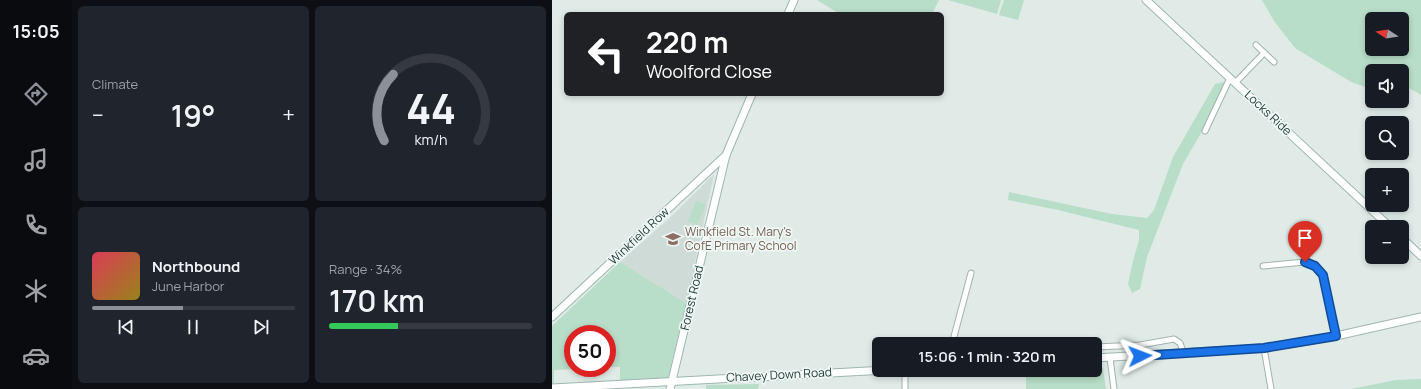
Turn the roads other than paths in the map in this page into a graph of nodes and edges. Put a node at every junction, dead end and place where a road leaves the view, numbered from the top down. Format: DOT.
graph roads {
  1 [pos="794,0"];
  2 [pos="1146,0"];
  3 [pos="789,12"];
  4 [pos="1256,45"];
  5 [pos="1264,53"];
  6 [pos="1274,62"];
  7 [pos="1233,81"];
  8 [pos="751,96"];
  9 [pos="1205,131"];
  10 [pos="726,155"];
  11 [pos="1382,220"];
  12 [pos="1409,245"];
  13 [pos="1421,256"];
  14 [pos="1262,266"];
  15 [pos="971,273"];
  16 [pos="552,316"];
  17 [pos="1421,317"];
  18 [pos="1336,336"];
  19 [pos="954,337"];
  20 [pos="1102,347"];
  21 [pos="1264,348"];
  22 [pos="1184,354"];
  23 [pos="1102,358"];
  24 [pos="1110,358"];
  25 [pos="872,371"];
  26 [pos="904,377"];
  27 [pos="672,381"];
  28 [pos="552,388"];
  29 [pos="670,389"];
  30 [pos="905,389"];
  31 [pos="1114,389"];
  32 [pos="1271,389"];
  1 -- 3 [label="main road"];
  2 -- 7 [label="main road, Locks Ride"];
  4 -- 5 [label="street"];
  5 -- 6 [label="street"];
  5 -- 7 [label="street"];
  7 -- 9 [label="street"];
  7 -- 11 [label="main road, Locks Ride"];
  8 -- 10 [label="main road, Forest Road"];
  10 -- 16 [label="main road, Winkfield Row"];
  10 -- 27 [label="main road, Forest Road"];
  12 -- 13 [label="main road"];
  14 -- 18 [label="street"];
  15 -- 19 [label="street"];
  17 -- 18 [label="main road"];
  18 -- 21 [label="main road"];
  20 -- 22 [label="street"];
  21 -- 22 [label="main road"];
  21 -- 32 [label="street"];
  22 -- 24 [label="main road"];
  23 -- 24 [label="main road"];
  24 -- 31 [label="street"];
  25 -- 27 [label="main road, Chavey Down Road"];
  26 -- 30 [label="street"];
  27 -- 28 [label="main road, Chavey Down Road"];
  27 -- 29 [label="main road, Forest Road"];
}
